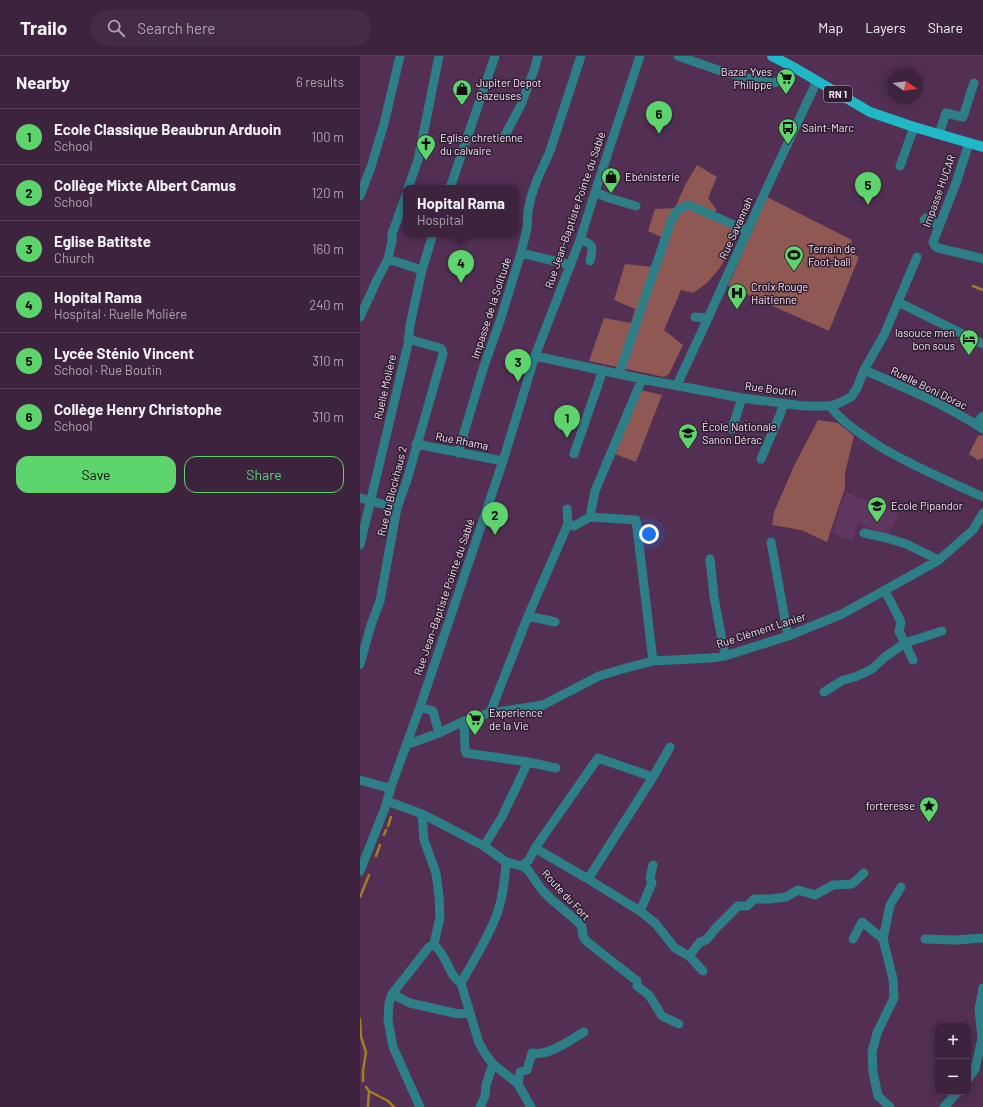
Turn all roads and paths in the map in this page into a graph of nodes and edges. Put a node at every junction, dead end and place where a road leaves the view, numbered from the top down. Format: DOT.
graph roads {
  1 [pos="398,56"];
  2 [pos="439,56"];
  3 [pos="495,56"];
  4 [pos="538,56"];
  5 [pos="581,56"];
  6 [pos="640,56"];
  7 [pos="678,56"];
  8 [pos="772,56"];
  9 [pos="795,68"];
  10 [pos="817,81"];
  11 [pos="974,83"];
  12 [pos="914,127"];
  13 [pos="939,134"];
  14 [pos="504,139"];
  15 [pos="968,142"];
  16 [pos="983,147"];
  17 [pos="900,166"];
  18 [pos="409,185"];
  19 [pos="451,185"];
  20 [pos="595,192"];
  21 [pos="360,196"];
  22 [pos="403,203"];
  23 [pos="636,206"];
  24 [pos="924,220"];
  25 [pos="941,222"];
  26 [pos="748,231"];
  27 [pos="432,237"];
  28 [pos="580,240"];
  29 [pos="521,253"];
  30 [pos="918,257"];
  31 [pos="388,259"];
  32 [pos="983,260"];
  33 [pos="590,261"];
  34 [pos="571,265"];
  35 [pos="422,270"];
  36 [pos="898,302"];
  37 [pos="360,317"];
  38 [pos="695,317"];
  39 [pos="708,318"];
  40 [pos="408,338"];
  41 [pos="983,344"];
  42 [pos="535,356"];
  43 [pos="603,370"];
  44 [pos="864,370"];
  45 [pos="619,374"];
  46 [pos="642,379"];
  47 [pos="677,386"];
  48 [pos="742,398"];
  49 [pos="784,403"];
  50 [pos="830,406"];
  51 [pos="983,416"];
  52 [pos="975,424"];
  53 [pos="732,429"];
  54 [pos="983,429"];
  55 [pos="416,444"];
  56 [pos="458,453"];
  57 [pos="574,454"];
  58 [pos="761,459"];
  59 [pos="502,461"];
  60 [pos="983,497"];
  61 [pos="360,498"];
  62 [pos="370,501"];
  63 [pos="397,508"];
  64 [pos="567,509"];
  65 [pos="983,513"];
  66 [pos="590,517"];
  67 [pos="568,524"];
  68 [pos="864,533"];
  69 [pos="771,542"];
  70 [pos="360,545"];
  71 [pos="710,559"];
  72 [pos="939,560"];
  73 [pos="885,591"];
  74 [pos="528,616"];
  75 [pos="555,622"];
  76 [pos="942,631"];
  77 [pos="788,636"];
  78 [pos="905,643"];
  79 [pos="725,656"];
  80 [pos="913,660"];
  81 [pos="653,661"];
  82 [pos="360,664"];
  83 [pos="824,692"];
  84 [pos="420,707"];
  85 [pos="490,713"];
  86 [pos="464,721"];
  87 [pos="439,733"];
  88 [pos="406,745"];
  89 [pos="670,747"];
  90 [pos="528,762"];
  91 [pos="556,768"];
  92 [pos="653,777"];
  93 [pos="360,780"];
  94 [pos="391,787"];
  95 [pos="387,801"];
  96 [pos="422,814"];
  97 [pos="484,846"];
  98 [pos="535,848"];
  99 [pos="506,862"];
  100 [pos="522,866"];
  101 [pos="653,866"];
  102 [pos="360,871"];
  103 [pos="864,874"];
  104 [pos="588,878"];
  105 [pos="901,887"];
  106 [pos="640,911"];
  107 [pos="983,938"];
  108 [pos="883,939"];
  109 [pos="925,939"];
  110 [pos="853,940"];
  111 [pos="434,944"];
  112 [pos="689,956"];
  113 [pos="703,970"];
  114 [pos="461,983"];
  115 [pos="983,988"];
  116 [pos="392,994"];
  117 [pos="470,1013"];
  118 [pos="679,1024"];
  119 [pos="584,1032"];
  120 [pos="493,1064"];
  121 [pos="971,1075"];
  122 [pos="518,1084"];
  123 [pos="955,1095"];
  124 [pos="420,1107"];
  125 [pos="480,1107"];
  126 [pos="532,1107"];
  127 [pos="890,1107"];
  128 [pos="944,1107"];
  1 -- 21 [label="street"];
  2 -- 18 [label="street"];
  3 -- 19 [label="street"];
  4 -- 14 [label="street"];
  5 -- 29 [label="street, Impasse de la Solitude"];
  6 -- 20 [label="street, Rue Jean-Baptiste Pointe du Sablé"];
  7 -- 9 [label="street"];
  8 -- 9 [label="main road, RN 1"];
  9 -- 10 [label="main road, RN 1"];
  10 -- 12 [label="main road, RN 1"];
  10 -- 26 [label="street, Rue Savannah"];
  11 -- 13 [label="street"];
  12 -- 13 [label="main road, RN 1"];
  12 -- 17 [label="street"];
  13 -- 15 [label="main road, RN 1"];
  15 -- 16 [label="main road, RN 1"];
  15 -- 25 [label="street, Impasse HUCAR"];
  20 -- 23 [label="street"];
  20 -- 28 [label="street, Rue Jean-Baptiste Pointe du Sablé"];
  22 -- 31 [label="street"];
  24 -- 25 [label="street"];
  25 -- 32 [label="street, Impasse HUCAR"];
  26 -- 39 [label="street, Rue Savannah"];
  26 -- 45 [label="street"];
  27 -- 35 [label="street, Ruelle Molière"];
  28 -- 33 [label="street"];
  28 -- 34 [label="street, Rue Jean-Baptiste Pointe du Sablé"];
  29 -- 34 [label="street"];
  29 -- 56 [label="street, Impasse de la Solitude"];
  30 -- 36 [label="street, Rue Boutin"];
  31 -- 35 [label="street"];
  31 -- 37 [label="street"];
  34 -- 42 [label="street, Rue Jean-Baptiste Pointe du Sablé"];
  35 -- 40 [label="street, Ruelle Molière"];
  36 -- 41 [label="street"];
  36 -- 44 [label="street, Rue Boutin"];
  38 -- 39 [label="street"];
  39 -- 47 [label="street, Rue Savannah"];
  40 -- 55 [label="street, Rue du Blockhaus 2"];
  40 -- 62 [label="street, Ruelle Molière"];
  42 -- 43 [label="street, Rue Boutin"];
  42 -- 59 [label="street, Rue Jean-Baptiste Pointe du Sablé"];
  43 -- 45 [label="street, Rue Boutin"];
  43 -- 57 [label="street"];
  44 -- 50 [label="street, Rue Boutin"];
  44 -- 52 [label="street, Ruelle Boni Dorac"];
  45 -- 46 [label="street, Rue Boutin"];
  46 -- 47 [label="street, Rue Boutin"];
  46 -- 66 [label="street"];
  47 -- 48 [label="street, Rue Boutin"];
  48 -- 49 [label="street, Rue Boutin"];
  48 -- 53 [label="street"];
  49 -- 50 [label="street, Rue Boutin"];
  49 -- 58 [label="street"];
  50 -- 60 [label="street"];
  51 -- 52 [label="street"];
  52 -- 54 [label="street, Ruelle Boni Dorac"];
  55 -- 56 [label="street, Rue Rhama"];
  55 -- 63 [label="street, Rue du Blockhaus 2"];
  56 -- 59 [label="street, Rue Rhama"];
  59 -- 84 [label="street, Rue Jean-Baptiste Pointe du Sablé"];
  61 -- 62 [label="street"];
  62 -- 63 [label="street"];
  62 -- 70 [label="street, Ruelle Molière"];
  63 -- 82 [label="street, Rue du Blockhaus 2"];
  64 -- 67 [label="street"];
  65 -- 72 [label="street, Rue Clément Lanier"];
  66 -- 67 [label="street"];
  66 -- 81 [label="street"];
  67 -- 74 [label="street"];
  68 -- 72 [label="street"];
  69 -- 77 [label="street"];
  71 -- 79 [label="street"];
  72 -- 73 [label="street, Rue Clément Lanier"];
  73 -- 77 [label="street, Rue Clément Lanier"];
  73 -- 78 [label="street"];
  74 -- 75 [label="street"];
  74 -- 85 [label="street"];
  76 -- 78 [label="street"];
  77 -- 79 [label="street, Rue Clément Lanier"];
  78 -- 80 [label="street"];
  78 -- 83 [label="street"];
  79 -- 81 [label="street, Rue Clément Lanier"];
  81 -- 85 [label="street, Rue Clément Lanier"];
  84 -- 87 [label="street"];
  84 -- 88 [label="street, Rue Jean-Baptiste Pointe du Sablé"];
  85 -- 86 [label="street, Rue Clément Lanier"];
  86 -- 87 [label="street, Rue Clément Lanier"];
  86 -- 90 [label="street"];
  87 -- 88 [label="street, Rue Clément Lanier"];
  88 -- 94 [label="street, Rue Jean-Baptiste Pointe du Sablé"];
  89 -- 92 [label="street"];
  90 -- 91 [label="street"];
  90 -- 97 [label="street"];
  92 -- 98 [label="street"];
  92 -- 104 [label="street"];
  93 -- 94 [label="street"];
  94 -- 95 [label="street, Rue Jean-Baptiste Pointe du Sablé"];
  95 -- 96 [label="street"];
  95 -- 102 [label="street, Rue Jean-Baptiste Pointe du Sablé"];
  96 -- 97 [label="street"];
  96 -- 111 [label="street"];
  97 -- 99 [label="street"];
  98 -- 100 [label="street"];
  98 -- 104 [label="street, Route du Fort"];
  99 -- 100 [label="street"];
  99 -- 114 [label="street"];
  100 -- 118 [label="street, Route du Fort"];
  101 -- 106 [label="street"];
  103 -- 112 [label="street"];
  104 -- 106 [label="street, Route du Fort"];
  105 -- 108 [label="street"];
  106 -- 112 [label="street, Route du Fort"];
  107 -- 109 [label="street"];
  108 -- 110 [label="street"];
  108 -- 127 [label="street"];
  111 -- 114 [label="street"];
  111 -- 116 [label="street"];
  112 -- 113 [label="street, Route du Fort"];
  114 -- 117 [label="street"];
  115 -- 121 [label="street"];
  116 -- 117 [label="street"];
  116 -- 124 [label="street"];
  117 -- 120 [label="street"];
  119 -- 122 [label="street"];
  120 -- 122 [label="street"];
  120 -- 125 [label="street"];
  122 -- 126 [label="street"];
  123 -- 128 [label="street"];
}
